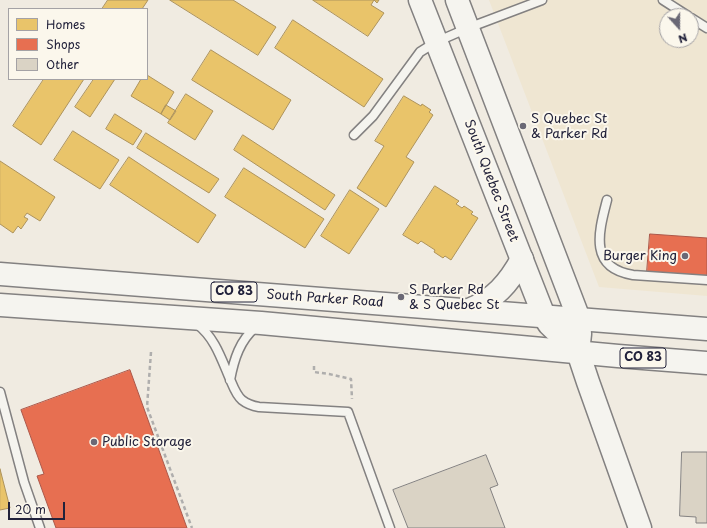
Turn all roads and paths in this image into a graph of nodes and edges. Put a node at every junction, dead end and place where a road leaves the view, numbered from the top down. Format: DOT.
graph roads {
  1 [pos="420,0"];
  2 [pos="458,0"];
  3 [pos="542,0"];
  4 [pos="663,0"];
  5 [pos="676,8"];
  6 [pos="468,28"];
  7 [pos="436,42"];
  8 [pos="354,135"];
  9 [pos="607,200"];
  10 [pos="522,259"];
  11 [pos="0,274"];
  12 [pos="707,280"];
  13 [pos="0,305"];
  14 [pos="469,310"];
  15 [pos="544,316"];
  16 [pos="190,318"];
  17 [pos="579,319"];
  18 [pos="261,323"];
  19 [pos="707,329"];
  20 [pos="151,352"];
  21 [pos="578,352"];
  22 [pos="707,363"];
  23 [pos="314,366"];
  24 [pos="230,380"];
  25 [pos="0,392"];
  26 [pos="352,402"];
  27 [pos="40,528"];
  28 [pos="192,528"];
  29 [pos="390,528"];
  30 [pos="640,528"];
  1 -- 7 [label="main road, South Quebec Street"];
  2 -- 6 [label="main road, South Quebec Street"];
  3 -- 6 [label="lane"];
  4 -- 5 [label="lane"];
  6 -- 7 [label="lane"];
  6 -- 17 [label="main road, South Quebec Street"];
  7 -- 8 [label="lane"];
  7 -- 10 [label="main road, South Quebec Street"];
  9 -- 12 [label="lane"];
  10 -- 14 [label="main road"];
  10 -- 15 [label="main road, South Quebec Street"];
  11 -- 14 [label="main road, South Parker Road / CO 83"];
  13 -- 16 [label="main road, CO 83"];
  14 -- 15 [label="main road, South Parker Road / CO 83"];
  15 -- 17 [label="main road, South Parker Road / CO 83"];
  15 -- 21 [label="main road, South Quebec Street"];
  16 -- 18 [label="main road, CO 83"];
  16 -- 24 [label="lane"];
  17 -- 19 [label="main road, CO 83"];
  17 -- 21 [label="main road, South Quebec Street"];
  18 -- 21 [label="main road, CO 83"];
  18 -- 24 [label="lane"];
  20 -- 28 [label="path"];
  21 -- 22 [label="main road, CO 83"];
  21 -- 30 [label="main road, South Quebec Street"];
  23 -- 26 [label="path"];
  24 -- 29 [label="lane"];
  25 -- 27 [label="lane"];
}
